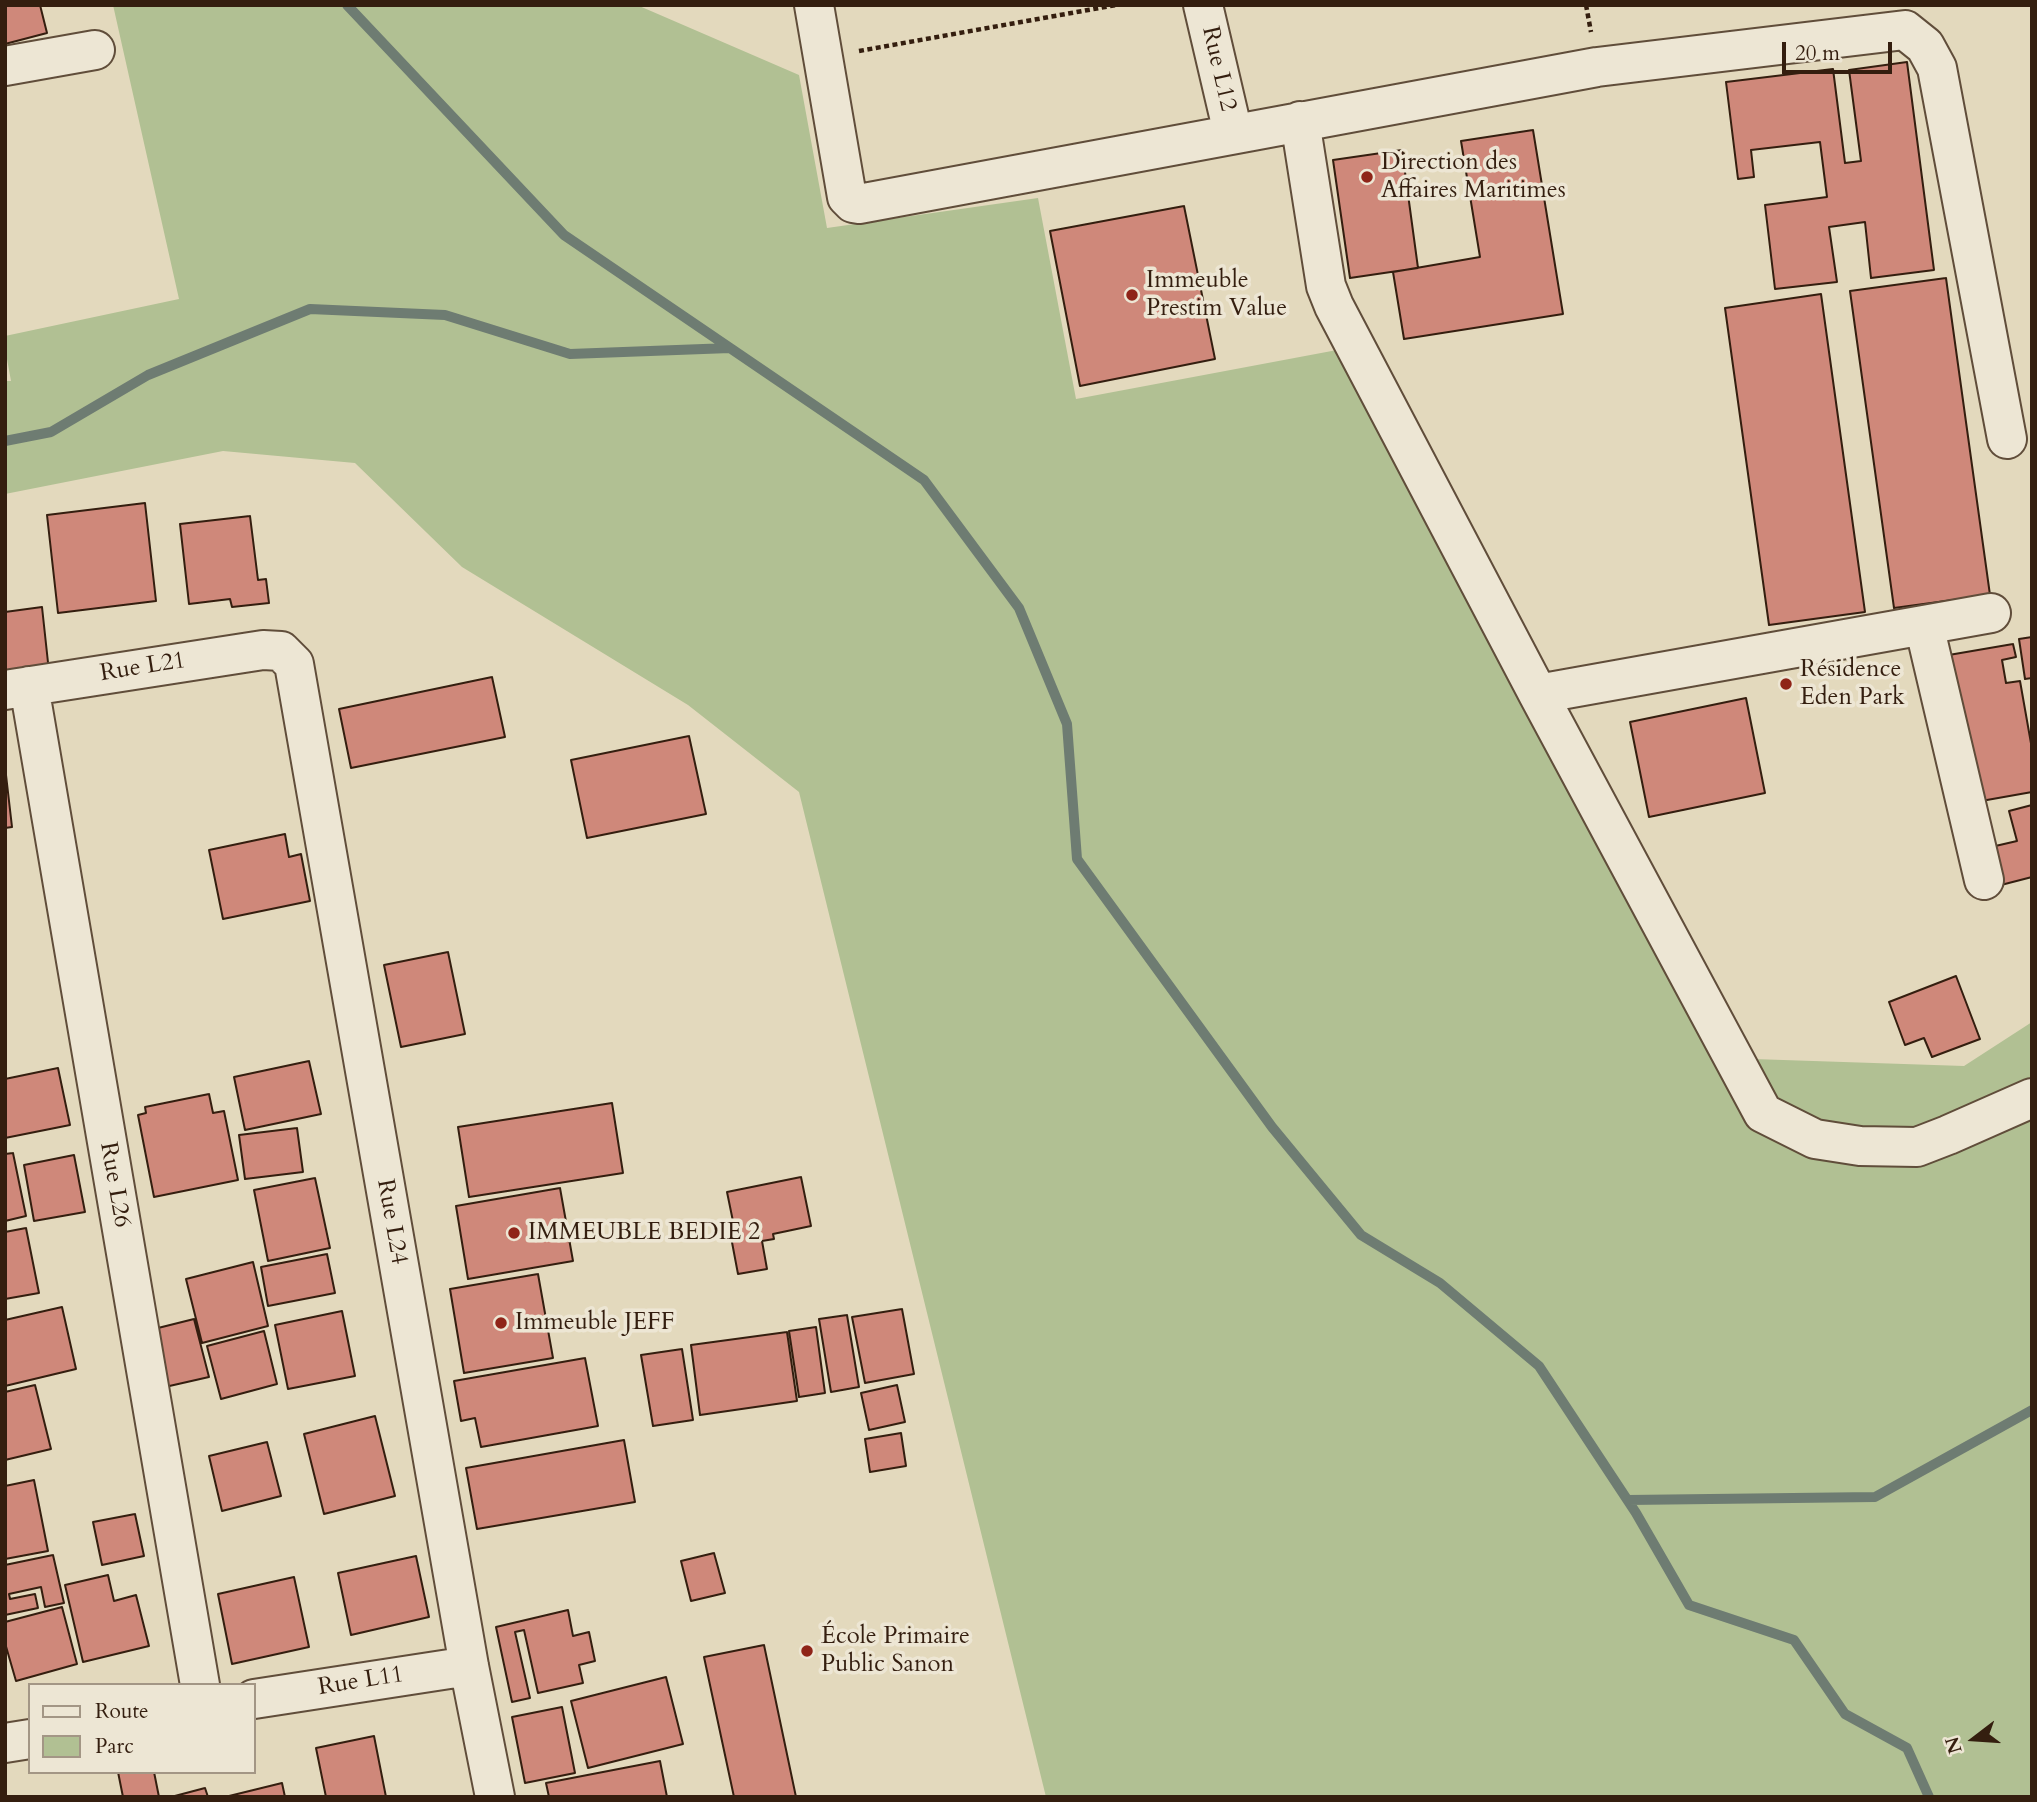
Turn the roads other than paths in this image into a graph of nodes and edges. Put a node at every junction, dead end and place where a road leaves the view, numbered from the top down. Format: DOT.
graph roads {
  1 [pos="814,5"];
  2 [pos="1203,5"];
  3 [pos="94,50"];
  4 [pos="5,66"];
  5 [pos="1300,121"];
  6 [pos="1233,133"];
  7 [pos="2007,439"];
  8 [pos="1991,613"];
  9 [pos="1924,625"];
  10 [pos="281,651"];
  11 [pos="17,688"];
  12 [pos="1538,694"];
  13 [pos="1984,880"];
  14 [pos="2032,1098"];
  15 [pos="469,1666"];
  16 [pos="200,1683"];
  17 [pos="256,1699"];
  18 [pos="28,1739"];
  19 [pos="5,1743"];
  20 [pos="495,1797"];
  1 -- 6 [label="street"];
  2 -- 6 [label="street, Rue L12"];
  3 -- 4 [label="street"];
  5 -- 6 [label="street"];
  5 -- 7 [label="street"];
  5 -- 12 [label="street"];
  8 -- 9 [label="street"];
  9 -- 12 [label="street"];
  9 -- 13 [label="street"];
  10 -- 11 [label="street, Rue L21"];
  10 -- 15 [label="street, Rue L24"];
  11 -- 16 [label="street, Rue L26"];
  12 -- 14 [label="street"];
  15 -- 17 [label="street, Rue L11"];
  15 -- 20 [label="street, Rue L24"];
  18 -- 19 [label="street"];
}
